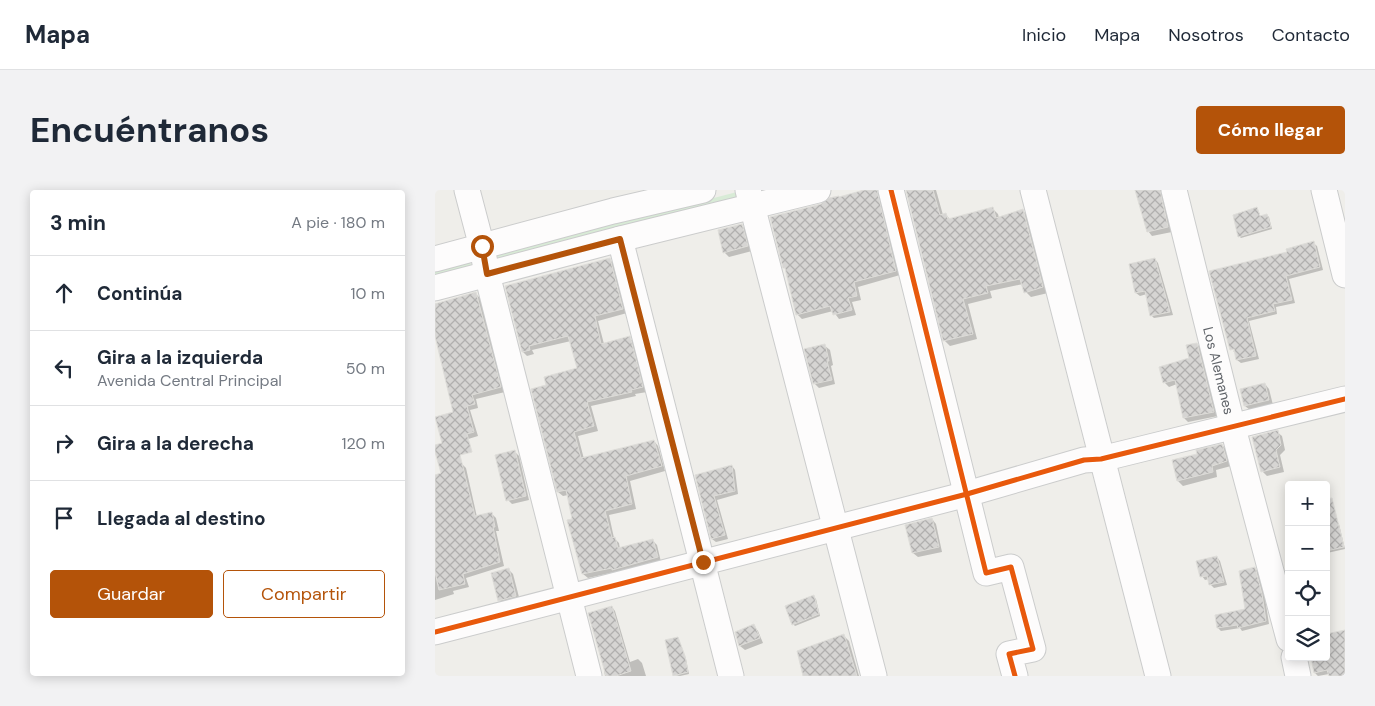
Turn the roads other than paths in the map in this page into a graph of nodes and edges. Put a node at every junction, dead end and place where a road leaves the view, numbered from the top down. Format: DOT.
graph roads {
  1 [pos="467,190"];
  2 [pos="703,190"];
  3 [pos="818,190"];
  4 [pos="891,190"];
  5 [pos="1033,190"];
  6 [pos="1174,190"];
  7 [pos="1324,190"];
  8 [pos="750,198"];
  9 [pos="620,239"];
  10 [pos="482,246"];
  11 [pos="435,259"];
  12 [pos="487,274"];
  13 [pos="1345,275"];
  14 [pos="435,288"];
  15 [pos="1345,399"];
  16 [pos="1233,428"];
  17 [pos="1101,459"];
  18 [pos="967,494"];
  19 [pos="836,529"];
  20 [pos="703,562"];
  21 [pos="569,597"];
  22 [pos="1285,624"];
  23 [pos="436,627"];
  24 [pos="1294,661"];
  25 [pos="589,676"];
  26 [pos="731,676"];
  27 [pos="874,676"];
  28 [pos="1015,676"];
  29 [pos="1158,676"];
  30 [pos="1299,676"];
  1 -- 10 [label="street"];
  2 -- 10 [label="street"];
  3 -- 8 [label="street"];
  4 -- 18 [label="street"];
  5 -- 17 [label="street"];
  6 -- 16 [label="street, Los Alemanes"];
  7 -- 13 [label="street"];
  8 -- 9 [label="street"];
  8 -- 19 [label="street"];
  9 -- 12 [label="street"];
  9 -- 20 [label="street"];
  10 -- 11 [label="street"];
  10 -- 12 [label="street"];
  12 -- 14 [label="street"];
  12 -- 21 [label="street"];
  15 -- 16 [label="street"];
  16 -- 17 [label="street"];
  16 -- 22 [label="street, Los Alemanes"];
  17 -- 18 [label="street"];
  17 -- 29 [label="street"];
  18 -- 19 [label="street"];
  18 -- 28 [label="street"];
  19 -- 20 [label="street"];
  19 -- 27 [label="street"];
  20 -- 21 [label="street"];
  20 -- 26 [label="street"];
  21 -- 23 [label="street"];
  21 -- 25 [label="street"];
  24 -- 30 [label="street"];
}
